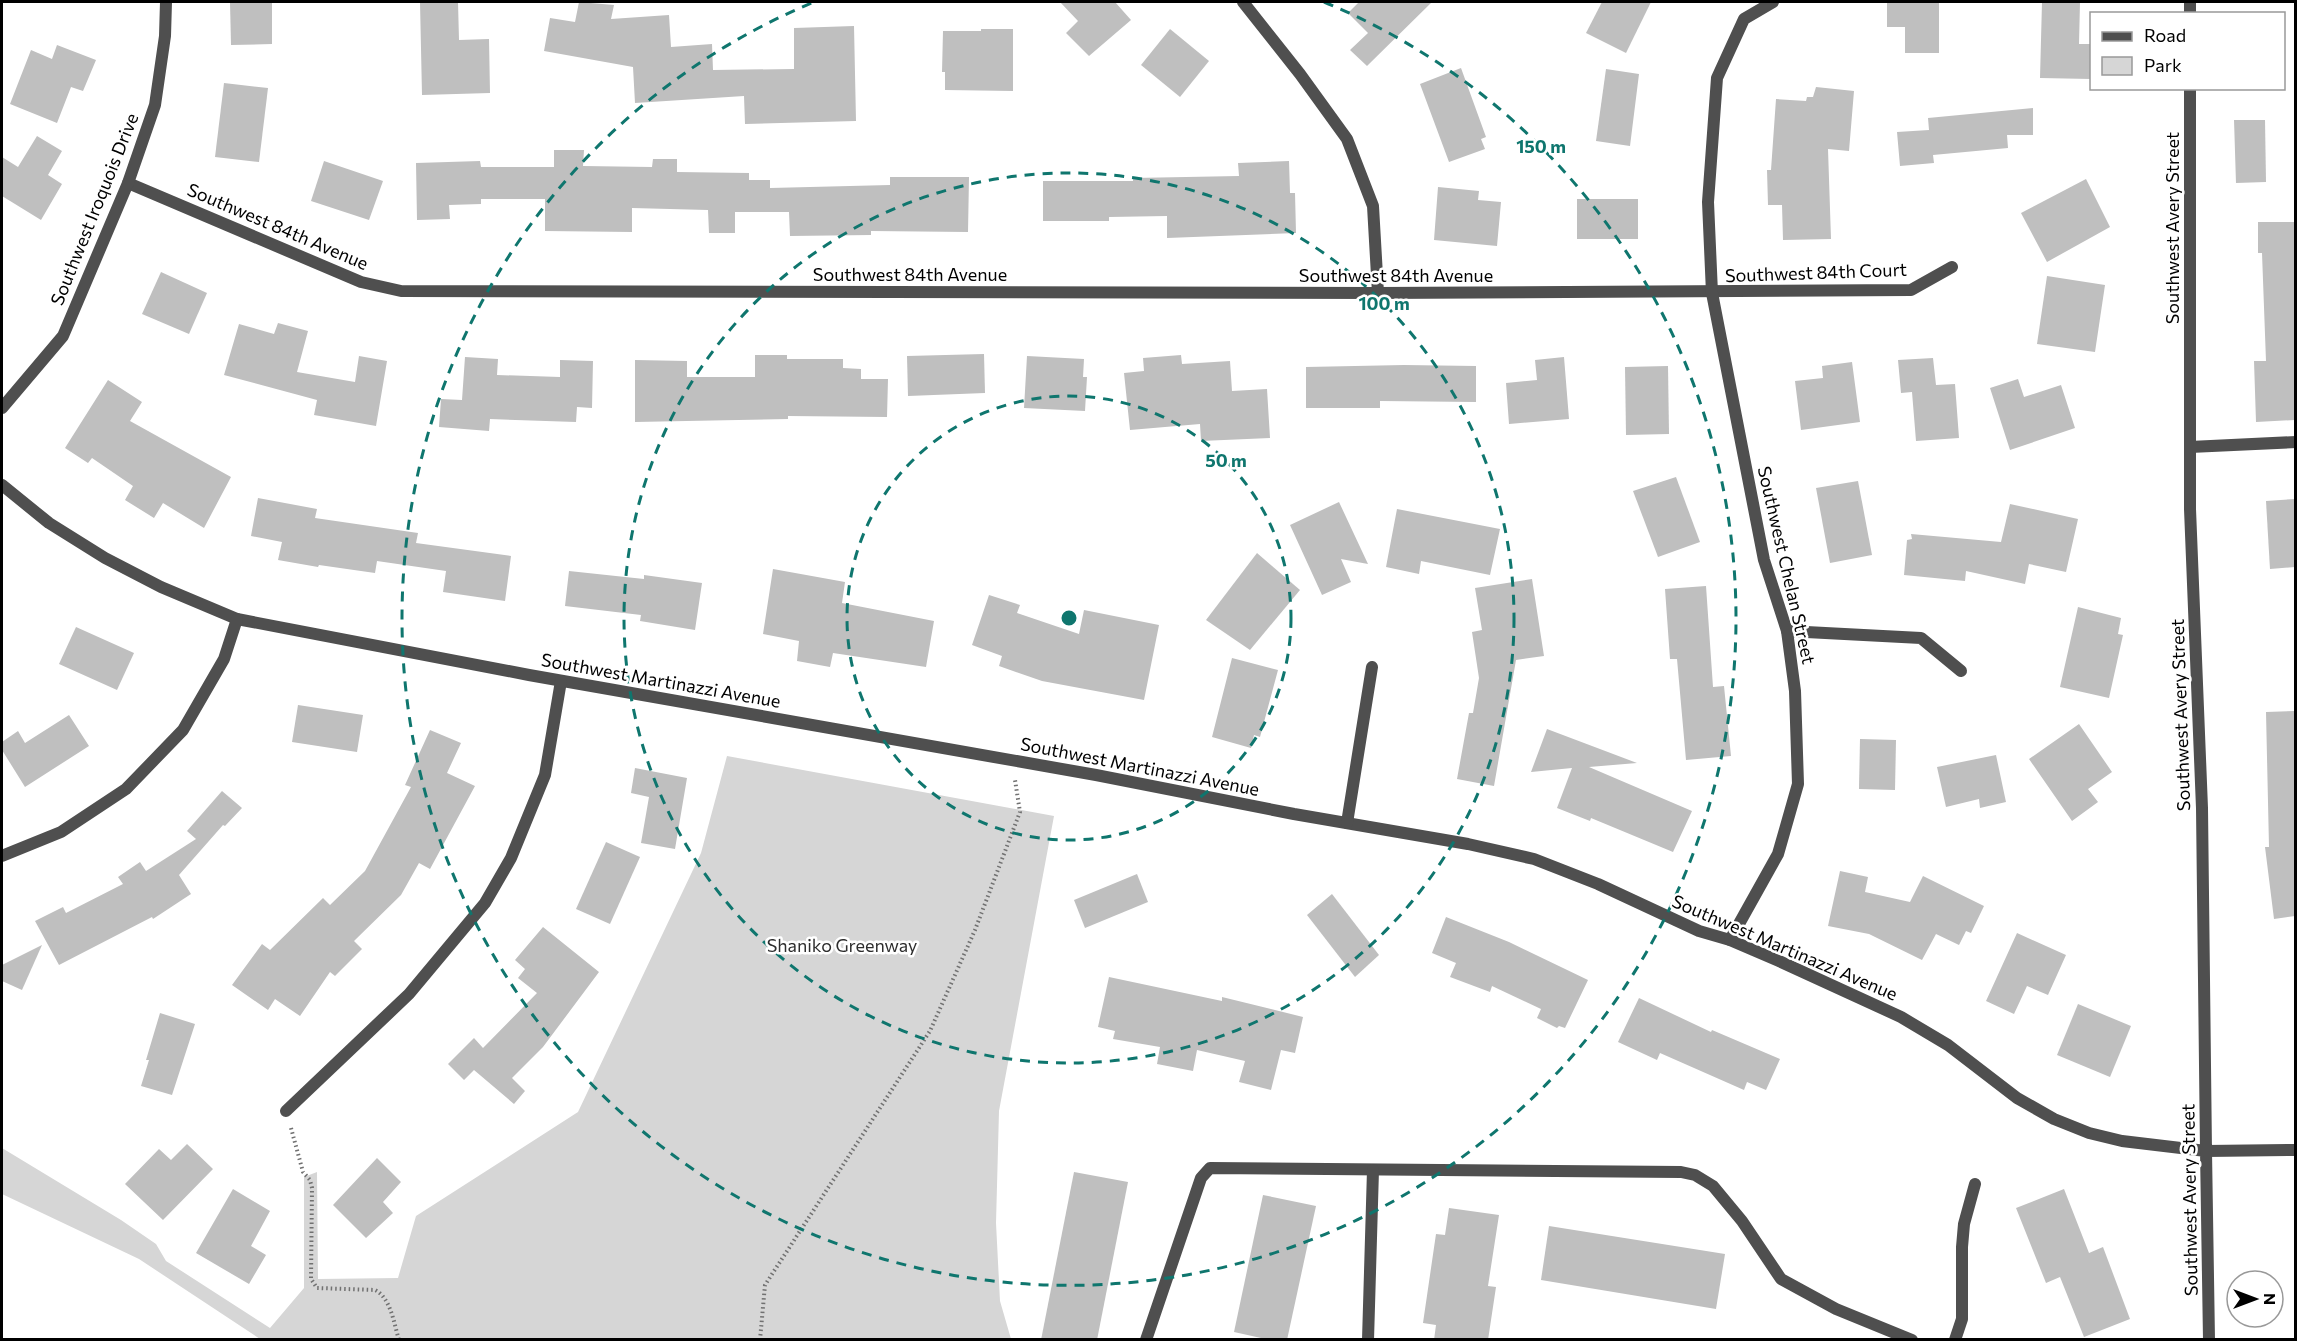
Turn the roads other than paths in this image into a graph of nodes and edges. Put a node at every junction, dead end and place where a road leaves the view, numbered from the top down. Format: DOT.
graph roads {
  1 [pos="166,2"];
  2 [pos="1243,2"];
  3 [pos="1773,2"];
  4 [pos="2190,90"];
  5 [pos="128,183"];
  6 [pos="1952,267"];
  7 [pos="1378,293"];
  8 [pos="1712,293"];
  9 [pos="2,408"];
  10 [pos="2295,442"];
  11 [pos="2190,447"];
  12 [pos="2,485"];
  13 [pos="237,619"];
  14 [pos="1786,632"];
  15 [pos="1372,667"];
  16 [pos="1961,671"];
  17 [pos="561,681"];
  18 [pos="1347,823"];
  19 [pos="2,856"];
  20 [pos="1730,940"];
  21 [pos="286,1111"];
  22 [pos="2295,1150"];
  23 [pos="2206,1151"];
  24 [pos="1372,1170"];
  25 [pos="1975,1184"];
  26 [pos="1146,1340"];
  27 [pos="1368,1340"];
  28 [pos="1912,1340"];
  29 [pos="1956,1340"];
  30 [pos="2209,1340"];
  1 -- 5 [label="street, Southwest Iroquois Drive"];
  2 -- 7 [label="street"];
  3 -- 8 [label="street, Southwest Chelan Street"];
  4 -- 11 [label="street, Southwest Avery Street"];
  5 -- 7 [label="street, Southwest 84th Avenue"];
  5 -- 9 [label="street, Southwest Iroquois Drive"];
  6 -- 8 [label="street, Southwest 84th Court"];
  7 -- 8 [label="street, Southwest 84th Avenue"];
  8 -- 14 [label="street, Southwest Chelan Street"];
  10 -- 11 [label="street"];
  11 -- 23 [label="street, Southwest Avery Street"];
  12 -- 13 [label="street, Southwest Martinazzi Avenue"];
  13 -- 17 [label="street, Southwest Martinazzi Avenue"];
  13 -- 19 [label="street"];
  14 -- 16 [label="street"];
  14 -- 20 [label="street, Southwest Chelan Street"];
  15 -- 18 [label="street"];
  17 -- 18 [label="street, Southwest Martinazzi Avenue"];
  17 -- 21 [label="street"];
  18 -- 20 [label="street, Southwest Martinazzi Avenue"];
  20 -- 23 [label="street, Southwest Martinazzi Avenue"];
  22 -- 23 [label="street, Southwest Martinazzi Avenue"];
  23 -- 30 [label="street, Southwest Avery Street"];
  24 -- 26 [label="street"];
  24 -- 27 [label="street"];
  24 -- 28 [label="street"];
  25 -- 29 [label="street"];
}
